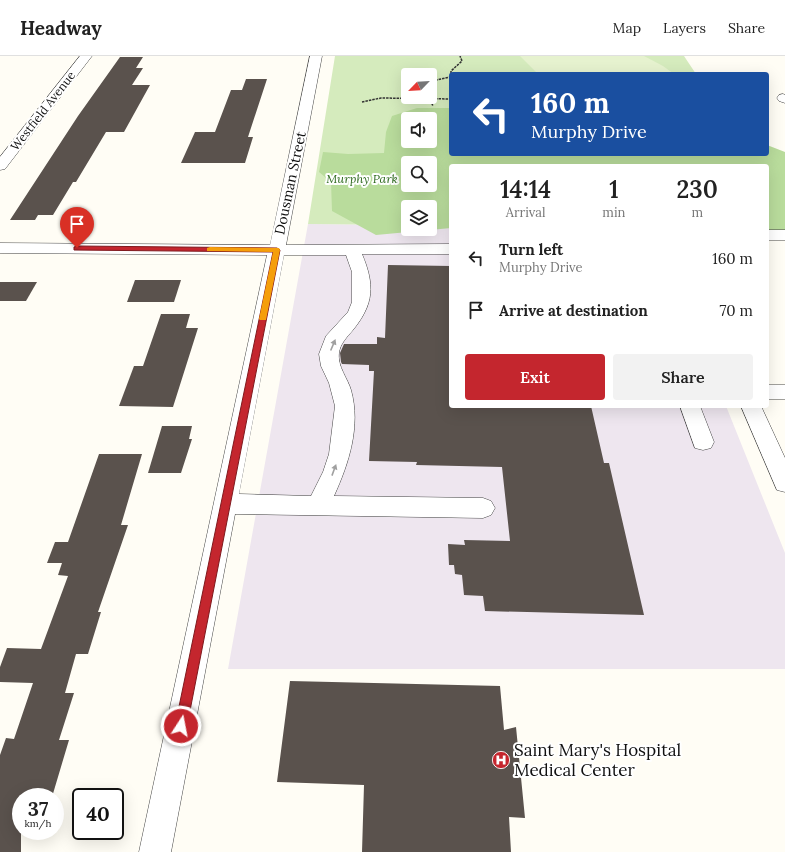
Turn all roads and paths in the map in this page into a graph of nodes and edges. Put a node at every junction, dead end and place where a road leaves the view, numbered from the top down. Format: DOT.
graph roads {
  1 [pos="86,56"];
  2 [pos="316,56"];
  3 [pos="460,56"];
  4 [pos="451,72"];
  5 [pos="449,77"];
  6 [pos="437,80"];
  7 [pos="401,98"];
  8 [pos="437,99"];
  9 [pos="449,99"];
  10 [pos="362,102"];
  11 [pos="0,166"];
  12 [pos="769,235"];
  13 [pos="785,235"];
  14 [pos="0,248"];
  15 [pos="449,248"];
  16 [pos="352,249"];
  17 [pos="277,250"];
  18 [pos="769,392"];
  19 [pos="785,392"];
  20 [pos="691,408"];
  21 [pos="752,408"];
  22 [pos="703,442"];
  23 [pos="785,483"];
  24 [pos="226,504"];
  25 [pos="318,505"];
  26 [pos="483,508"];
  27 [pos="155,852"];
  1 -- 11 [label="street, Westfield Avenue"];
  2 -- 17 [label="street, Dousman Street"];
  3 -- 4 [label="path"];
  5 -- 6 [label="path"];
  7 -- 10 [label="path"];
  8 -- 9 [label="path"];
  12 -- 13 [label="street"];
  14 -- 17 [label="street"];
  15 -- 16 [label="street"];
  16 -- 17 [label="street"];
  25 -- 16 [label="street, one-way"];
  17 -- 24 [label="street, Dousman Street"];
  18 -- 19 [label="street"];
  20 -- 22 [label="street"];
  21 -- 23 [label="street"];
  24 -- 25 [label="street"];
  24 -- 27 [label="street, Dousman Street"];
  25 -- 26 [label="street"];
}
